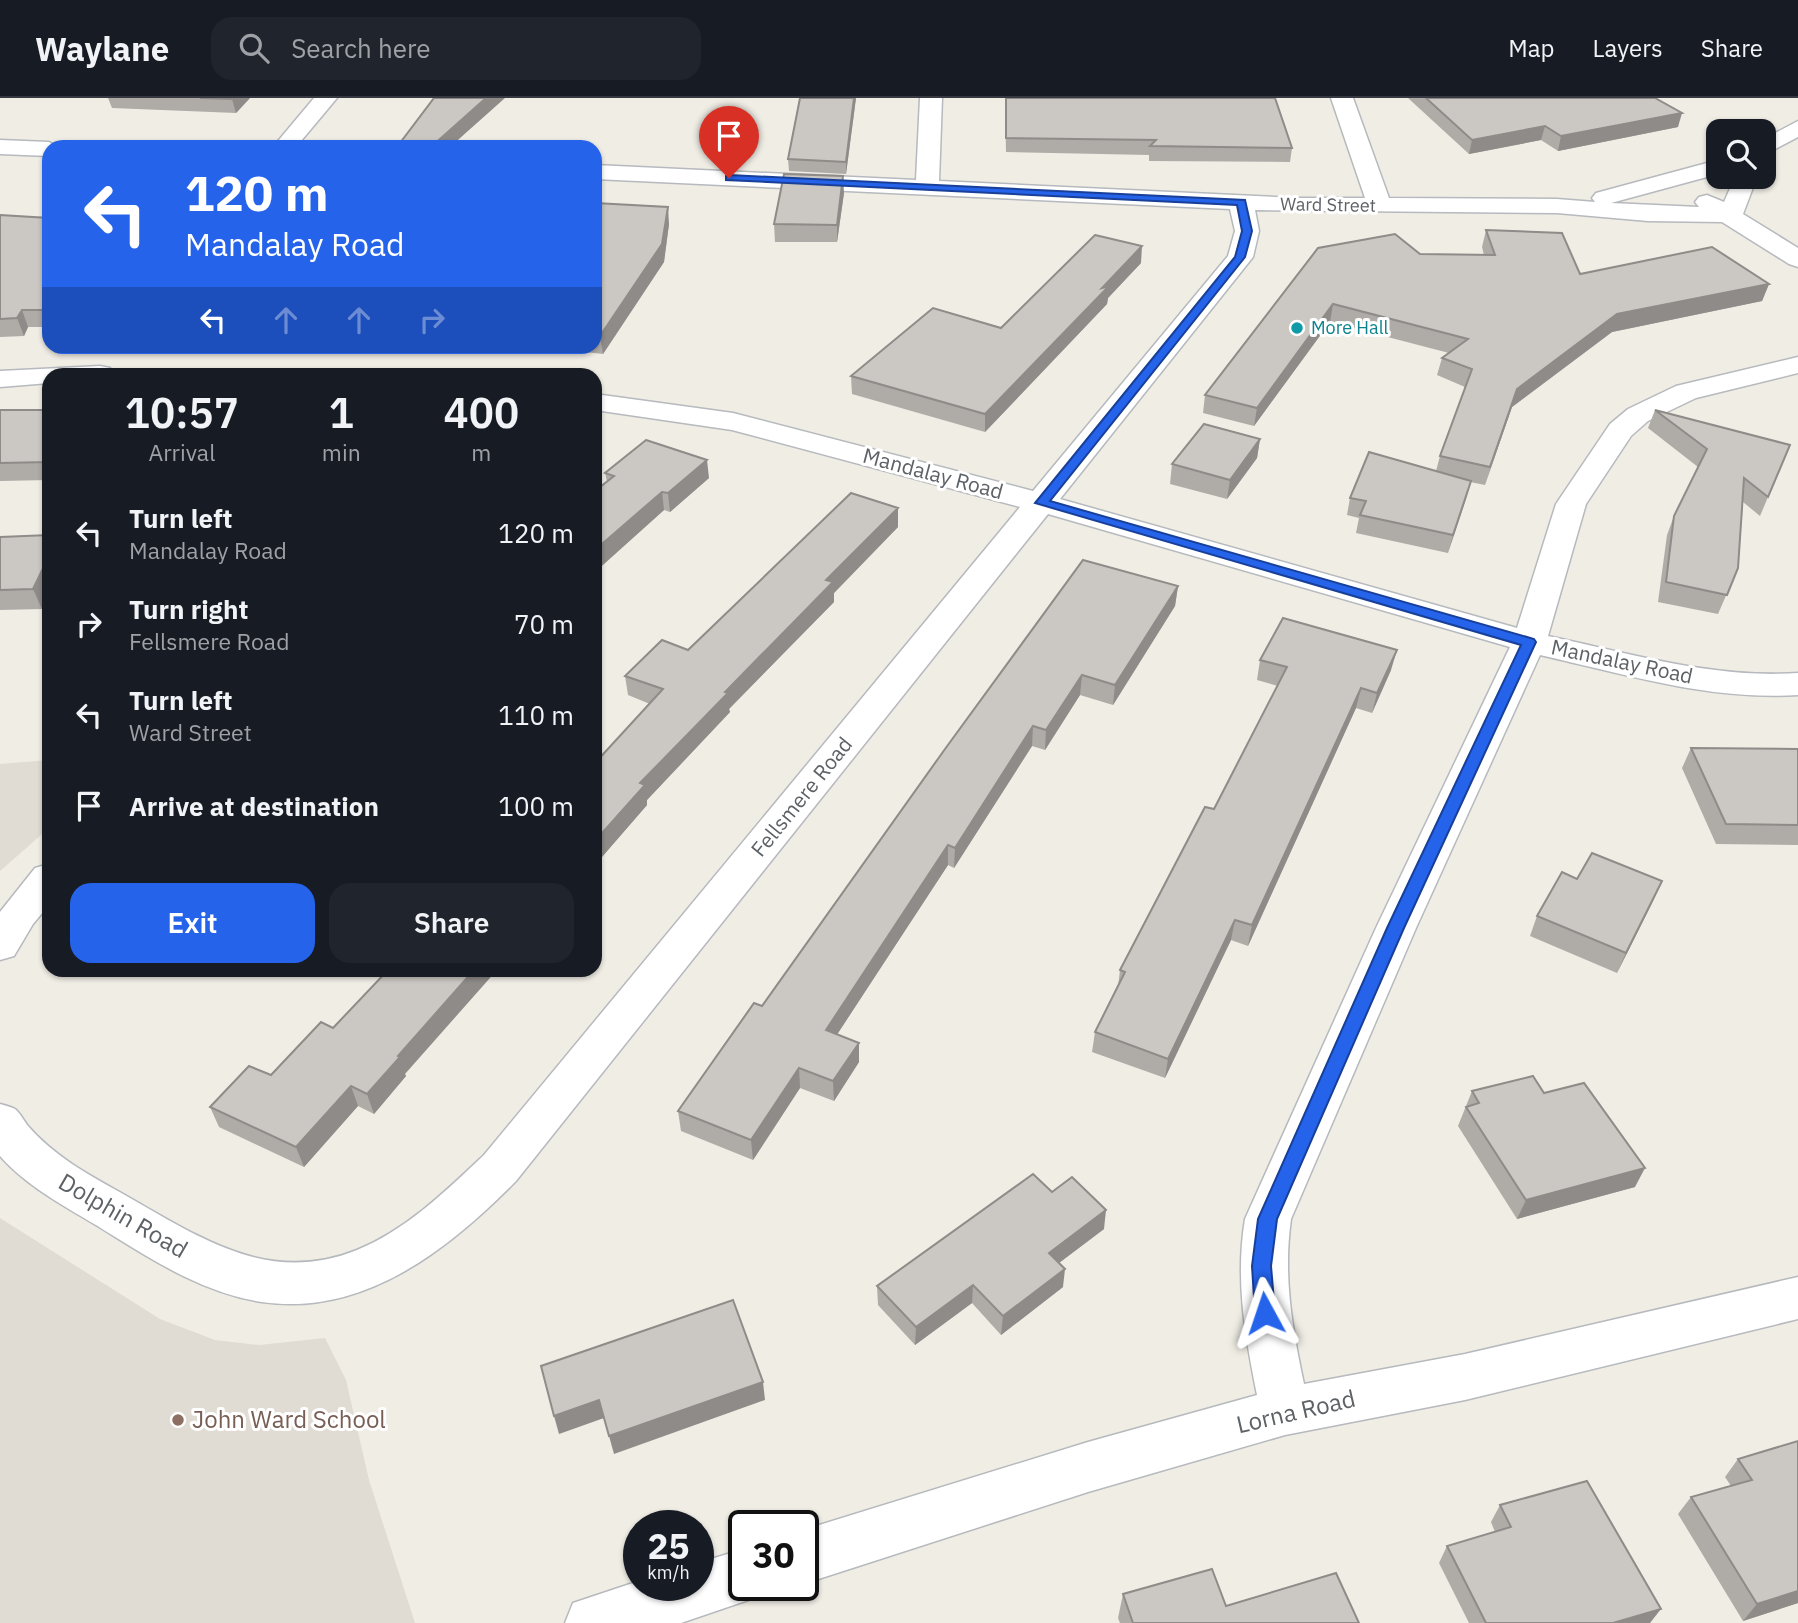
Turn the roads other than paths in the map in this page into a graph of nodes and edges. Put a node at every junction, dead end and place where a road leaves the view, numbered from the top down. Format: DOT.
graph roads {
  1 [pos="326,98"];
  2 [pos="931,98"];
  3 [pos="1342,98"];
  4 [pos="1798,128"];
  5 [pos="290,140"];
  6 [pos="1776,141"];
  7 [pos="0,147"];
  8 [pos="42,149"];
  9 [pos="1706,171"];
  10 [pos="602,172"];
  11 [pos="1671,182"];
  12 [pos="927,187"];
  13 [pos="1741,189"];
  14 [pos="1241,202"];
  15 [pos="1380,206"];
  16 [pos="1557,206"];
  17 [pos="1730,215"];
  18 [pos="1780,222"];
  19 [pos="1798,258"];
  20 [pos="1798,365"];
  21 [pos="42,374"];
  22 [pos="0,379"];
  23 [pos="602,406"];
  24 [pos="1042,503"];
  25 [pos="1529,642"];
  26 [pos="1798,684"];
  27 [pos="42,886"];
  28 [pos="0,945"];
  29 [pos="8,1148"];
  30 [pos="264,1282"];
  31 [pos="1798,1298"];
  32 [pos="1285,1411"];
  33 [pos="819,1552"];
  34 [pos="728,1581"];
  35 [pos="593,1623"];
  1 -- 5 [label="street"];
  2 -- 12 [label="street"];
  3 -- 15 [label="street"];
  4 -- 6 [label="street"];
  7 -- 8 [label="street"];
  9 -- 11 [label="street, Ward Street"];
  10 -- 12 [label="street, Ward Street"];
  11 -- 16 [label="street, Ward Street"];
  11 -- 17 [label="street"];
  12 -- 14 [label="street, Ward Street"];
  13 -- 17 [label="street"];
  14 -- 15 [label="street, Ward Street"];
  14 -- 24 [label="street, Fellsmere Road"];
  15 -- 16 [label="street, Ward Street"];
  16 -- 17 [label="street, Ward Street"];
  17 -- 18 [label="street"];
  17 -- 19 [label="street"];
  20 -- 25 [label="street"];
  21 -- 22 [label="street"];
  23 -- 24 [label="street, Mandalay Road"];
  24 -- 25 [label="street, Mandalay Road"];
  24 -- 30 [label="street, Fellsmere Road"];
  25 -- 26 [label="street, Mandalay Road"];
  25 -- 32 [label="street"];
  27 -- 28 [label="street"];
  29 -- 30 [label="street, Dolphin Road"];
  31 -- 32 [label="street, Lorna Road"];
  32 -- 33 [label="street, Lorna Road"];
  34 -- 35 [label="street"];
}
